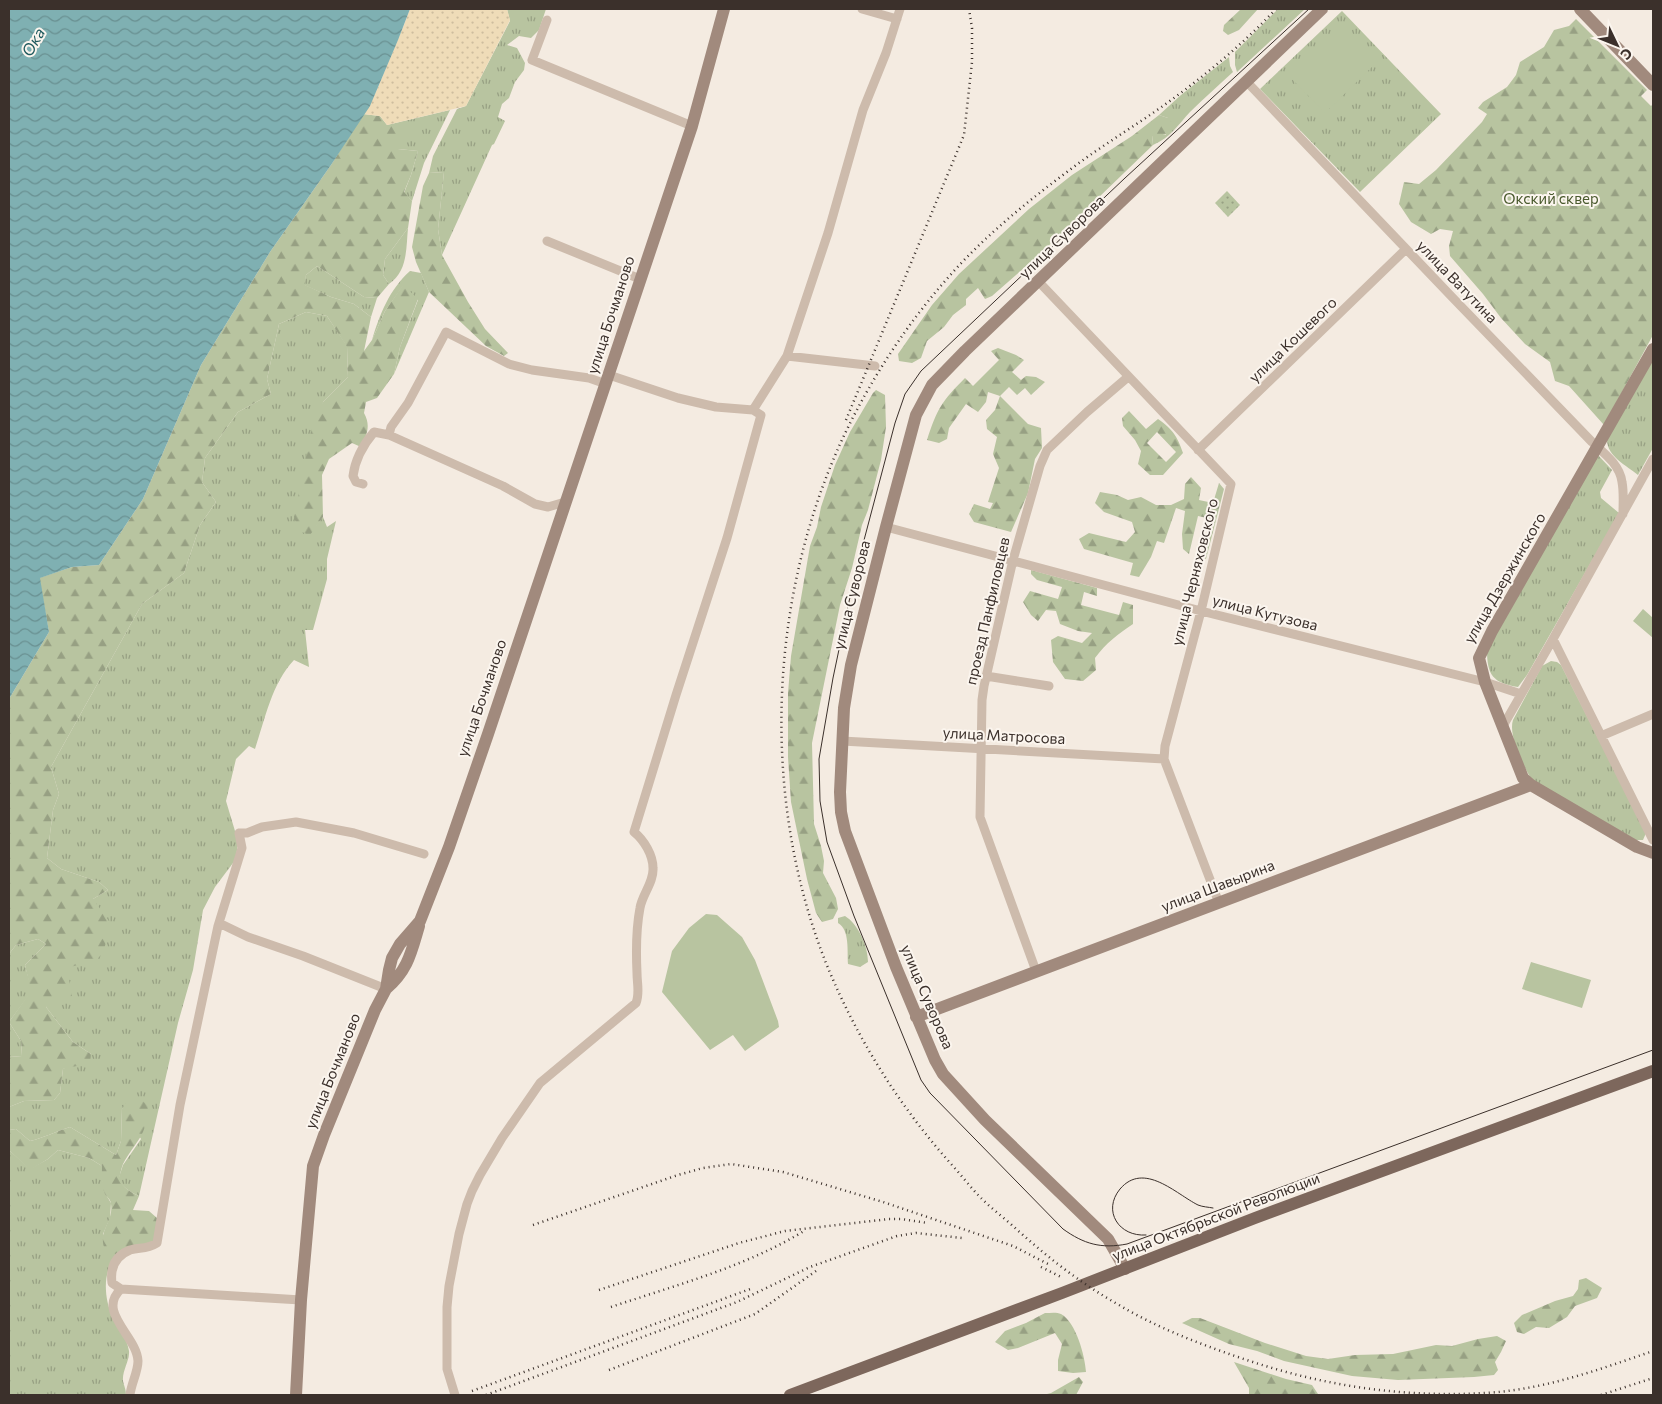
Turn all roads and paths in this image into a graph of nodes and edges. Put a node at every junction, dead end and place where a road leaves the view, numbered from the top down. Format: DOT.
graph roads {
  1 [pos="724,9"];
  2 [pos="862,9"];
  3 [pos="900,9"];
  4 [pos="1322,9"];
  5 [pos="1580,9"];
  6 [pos="897,19"];
  7 [pos="547,20"];
  8 [pos="1246,81"];
  9 [pos="1653,85"];
  10 [pos="692,126"];
  11 [pos="547,241"];
  12 [pos="1406,250"];
  13 [pos="640,279"];
  14 [pos="1038,281"];
  15 [pos="1653,349"];
  16 [pos="787,356"];
  17 [pos="875,366"];
  18 [pos="1128,377"];
  19 [pos="607,379"];
  20 [pos="753,410"];
  21 [pos="389,435"];
  22 [pos="1598,447"];
  23 [pos="1198,450"];
  24 [pos="1653,459"];
  25 [pos="363,484"];
  26 [pos="566,502"];
  27 [pos="1623,514"];
  28 [pos="886,527"];
  29 [pos="1012,560"];
  30 [pos="1201,611"];
  31 [pos="1553,639"];
  32 [pos="986,676"];
  33 [pos="1485,682"];
  34 [pos="1049,686"];
  35 [pos="1521,694"];
  36 [pos="1653,714"];
  37 [pos="1503,726"];
  38 [pos="1601,736"];
  39 [pos="842,741"];
  40 [pos="982,749"];
  41 [pos="1164,759"];
  42 [pos="1530,785"];
  43 [pos="1653,840"];
  44 [pos="1653,853"];
  45 [pos="424,854"];
  46 [pos="1219,902"];
  47 [pos="219,923"];
  48 [pos="1036,971"];
  49 [pos="386,989"];
  50 [pos="916,1017"];
  51 [pos="1653,1072"];
  52 [pos="1125,1269"];
  53 [pos="121,1289"];
  54 [pos="302,1300"];
  55 [pos="130,1395"];
  56 [pos="296,1395"];
  57 [pos="456,1395"];
  58 [pos="790,1395"];
  1 -- 10 [label="street, улица Бочманово"];
  2 -- 6 [label="street"];
  3 -- 6 [label="street"];
  4 -- 8 [label="street, улица Суворова"];
  5 -- 9 [label="street"];
  6 -- 16 [label="street"];
  7 -- 10 [label="street"];
  8 -- 12 [label="street, улица Ватутина"];
  8 -- 14 [label="street, улица Суворова"];
  10 -- 13 [label="street, улица Бочманово"];
  11 -- 13 [label="street"];
  12 -- 22 [label="street, улица Ватутина"];
  12 -- 23 [label="street, улица Кошевого"];
  13 -- 19 [label="street, улица Бочманово"];
  14 -- 18 [label="street, улица Черняховского"];
  14 -- 28 [label="street, улица Суворова"];
  15 -- 22 [label="street, улица Дзержинского"];
  16 -- 17 [label="street"];
  16 -- 20 [label="street"];
  18 -- 23 [label="street, улица Черняховского"];
  18 -- 29 [label="street, проезд Панфиловцев"];
  19 -- 20 [label="street"];
  19 -- 21 [label="street"];
  19 -- 26 [label="street, улица Бочманово"];
  20 -- 57 [label="street"];
  21 -- 25 [label="street"];
  21 -- 26 [label="street"];
  22 -- 27 [label="street, улица Ватутина"];
  22 -- 33 [label="street, улица Дзержинского"];
  23 -- 30 [label="street, улица Черняховского"];
  24 -- 27 [label="street"];
  26 -- 49 [label="street, улица Бочманово"];
  27 -- 31 [label="street"];
  28 -- 29 [label="street, улица Кутузова"];
  28 -- 39 [label="street, улица Суворова"];
  29 -- 30 [label="street, улица Кутузова"];
  29 -- 32 [label="street, проезд Панфиловцев"];
  30 -- 33 [label="street, улица Кутузова"];
  30 -- 41 [label="street, улица Черняховского"];
  31 -- 35 [label="street"];
  31 -- 38 [label="street"];
  32 -- 34 [label="street"];
  32 -- 40 [label="street, проезд Панфиловцев"];
  33 -- 35 [label="street, улица Кутузова"];
  33 -- 37 [label="street, улица Дзержинского"];
  35 -- 37 [label="street"];
  36 -- 38 [label="street"];
  37 -- 42 [label="street, улица Дзержинского"];
  38 -- 43 [label="street"];
  39 -- 40 [label="street, улица Матросова"];
  39 -- 50 [label="street, улица Суворова"];
  40 -- 41 [label="street, улица Матросова"];
  40 -- 48 [label="street, проезд Панфиловцев"];
  41 -- 46 [label="street"];
  42 -- 44 [label="street, улица Дзержинского"];
  42 -- 46 [label="street, улица Шавырина"];
  45 -- 47 [label="street"];
  46 -- 48 [label="street, улица Шавырина"];
  47 -- 49 [label="street"];
  47 -- 53 [label="street"];
  48 -- 50 [label="street, улица Шавырина"];
  49 -- 54 [label="street, улица Бочманово"];
  50 -- 52 [label="street, улица Суворова"];
  51 -- 52 [label="main road, улица Октябрьской Революции"];
  52 -- 58 [label="main road, улица Октябрьской Революции"];
  53 -- 54 [label="street"];
  53 -- 55 [label="street"];
  54 -- 56 [label="street, улица Бочманово"];
}
